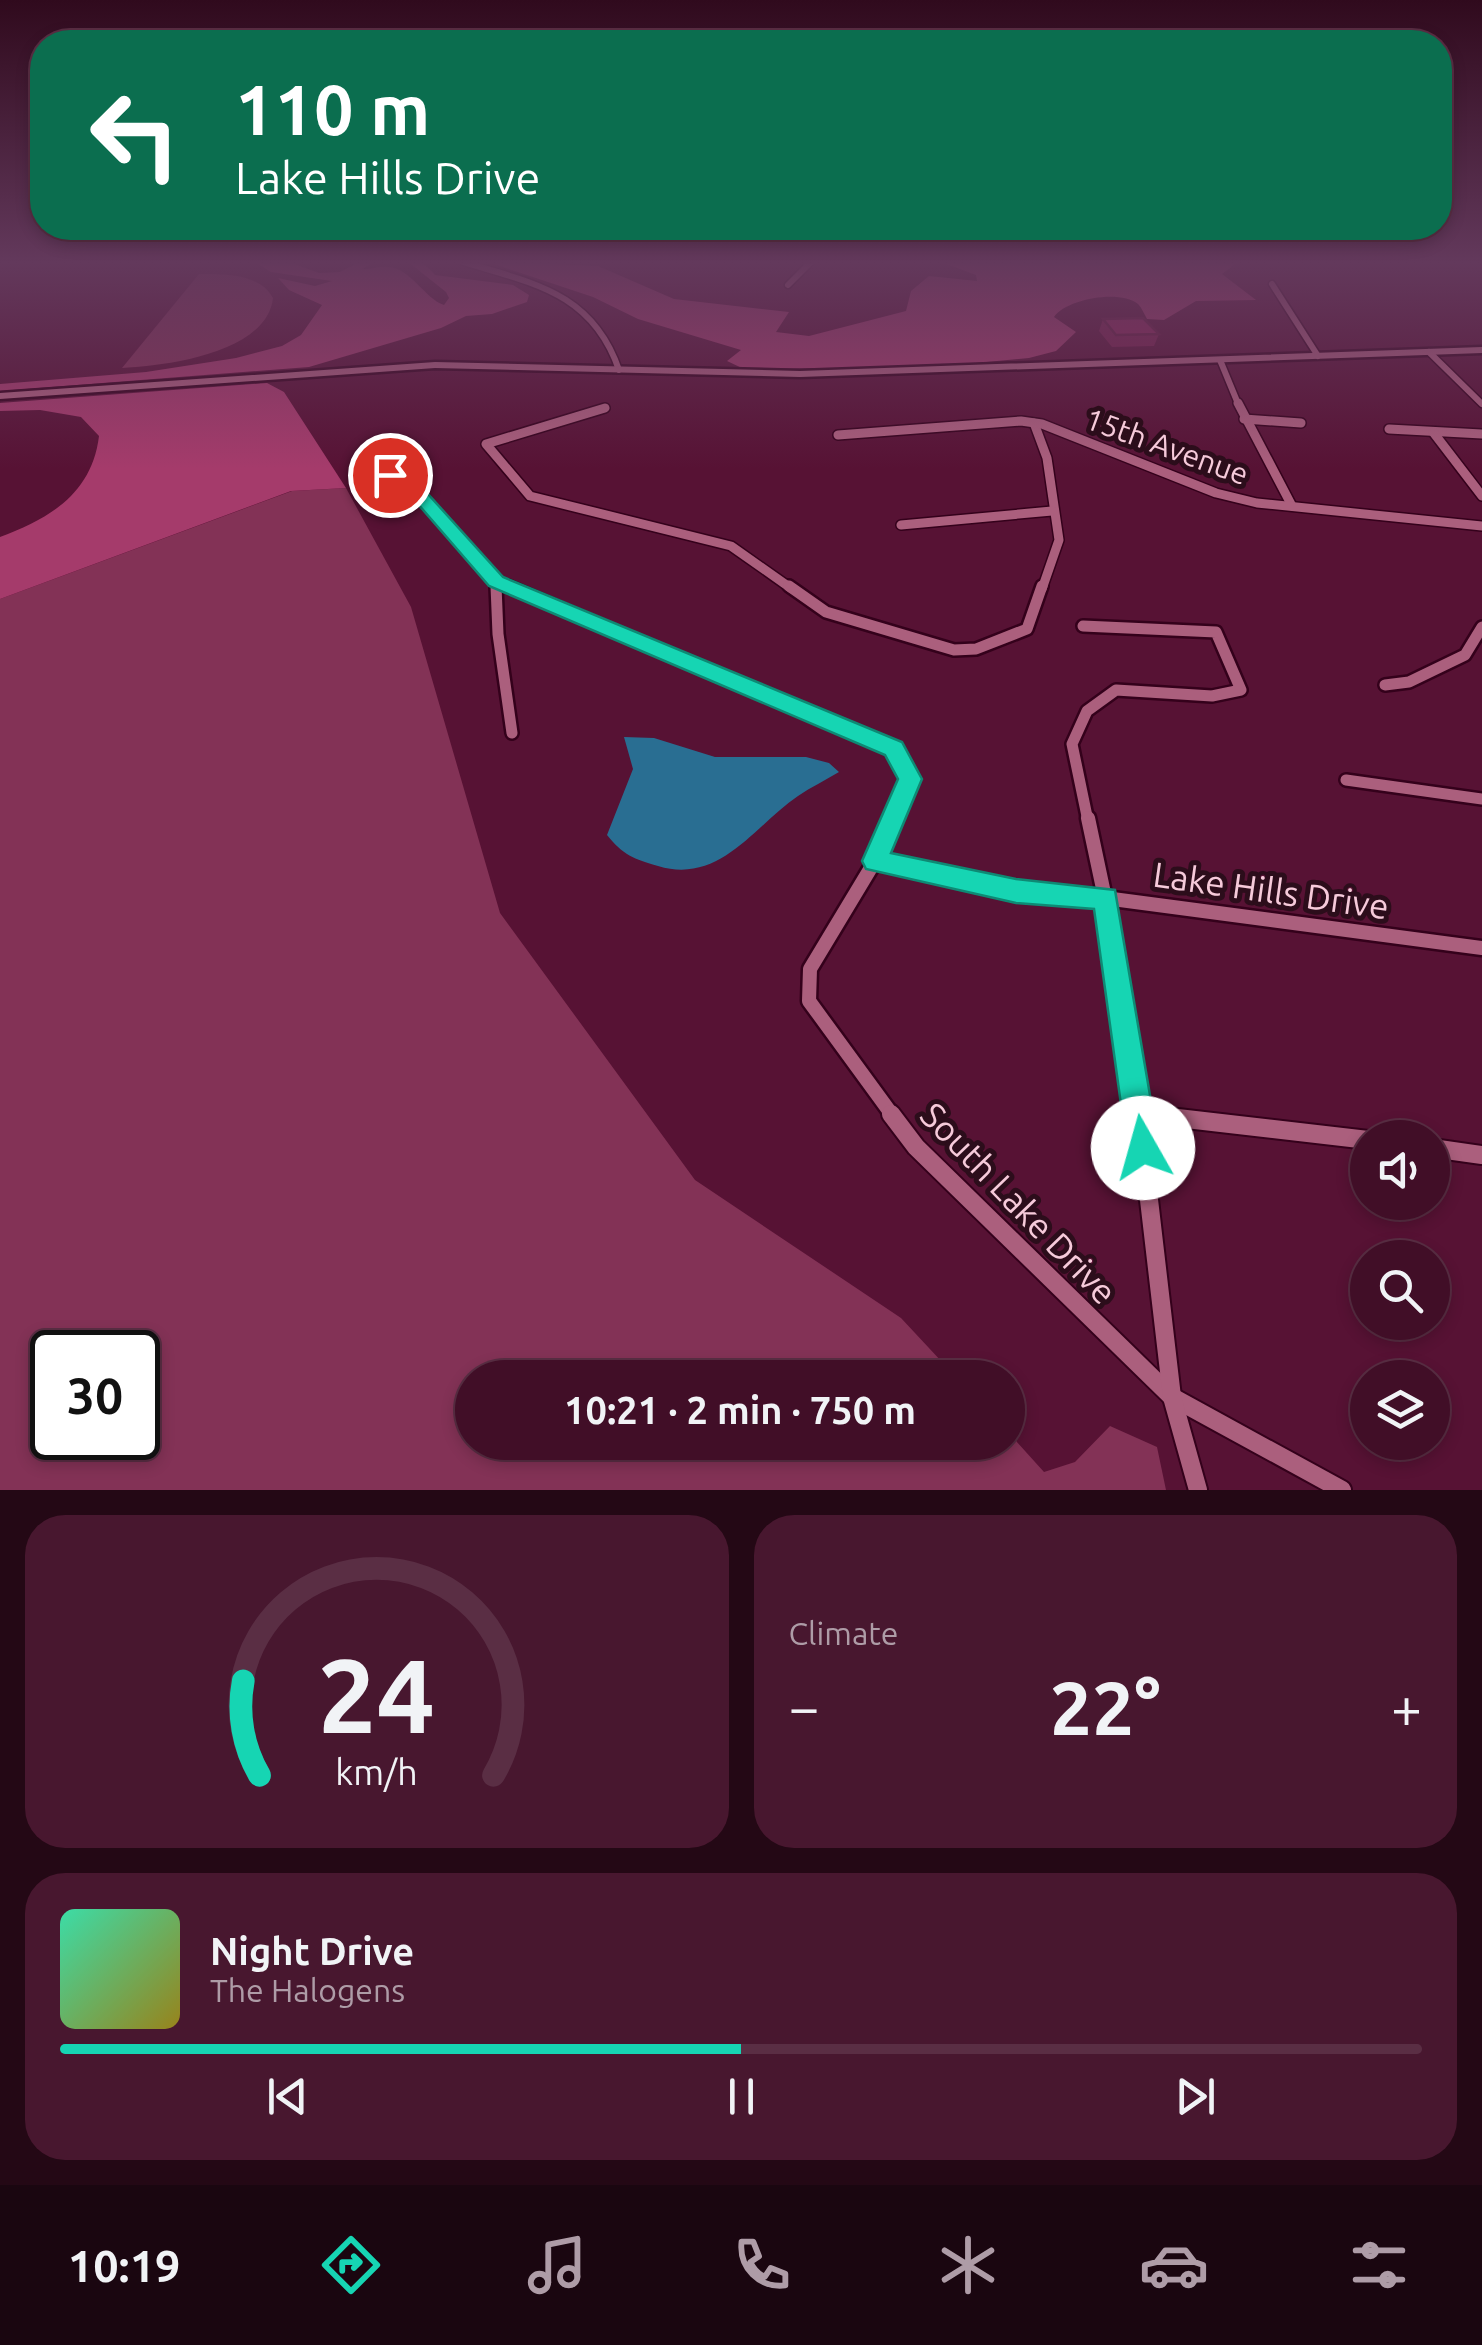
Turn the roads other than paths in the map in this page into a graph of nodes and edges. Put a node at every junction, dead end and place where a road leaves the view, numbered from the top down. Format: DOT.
graph roads {
  1 [pos="604,331"];
  2 [pos="1302,331"];
  3 [pos="1482,350"];
  4 [pos="1430,352"];
  5 [pos="1318,356"];
  6 [pos="1220,360"];
  7 [pos="619,370"];
  8 [pos="0,396"];
  9 [pos="1482,404"];
  10 [pos="604,408"];
  11 [pos="1244,419"];
  12 [pos="1034,423"];
  13 [pos="1301,423"];
  14 [pos="1390,429"];
  15 [pos="1433,432"];
  16 [pos="1482,434"];
  17 [pos="838,436"];
  18 [pos="403,477"];
  19 [pos="1482,496"];
  20 [pos="1292,506"];
  21 [pos="1052,511"];
  22 [pos="901,525"];
  23 [pos="1482,526"];
  24 [pos="496,581"];
  25 [pos="1083,626"];
  26 [pos="1482,627"];
  27 [pos="1385,685"];
  28 [pos="512,733"];
  29 [pos="1346,780"];
  30 [pos="1482,798"];
  31 [pos="875,861"];
  32 [pos="1105,898"];
  33 [pos="1482,948"];
  34 [pos="1138,1113"];
  35 [pos="1350,1138"];
  36 [pos="1450,1151"];
  37 [pos="1482,1155"];
  38 [pos="1172,1397"];
  39 [pos="1198,1490"];
  40 [pos="1342,1490"];
  1 -- 7 [label="street"];
  2 -- 5 [label="street"];
  3 -- 4 [label="main road"];
  4 -- 5 [label="main road"];
  4 -- 9 [label="street"];
  5 -- 6 [label="main road"];
  6 -- 7 [label="main road"];
  6 -- 11 [label="street"];
  7 -- 8 [label="main road"];
  10 -- 21 [label="street"];
  11 -- 13 [label="street"];
  11 -- 20 [label="street"];
  12 -- 17 [label="street, 15th Avenue"];
  12 -- 20 [label="street, 15th Avenue"];
  12 -- 21 [label="street"];
  14 -- 15 [label="street"];
  15 -- 16 [label="street"];
  15 -- 19 [label="street"];
  18 -- 24 [label="street, South Lake Drive"];
  20 -- 23 [label="street, 15th Avenue"];
  21 -- 22 [label="street"];
  24 -- 28 [label="street"];
  24 -- 31 [label="street, South Lake Drive"];
  25 -- 32 [label="street"];
  26 -- 27 [label="street"];
  29 -- 30 [label="street"];
  31 -- 32 [label="street, Lake Hills Drive"];
  31 -- 38 [label="street, South Lake Drive"];
  32 -- 33 [label="street, Lake Hills Drive"];
  32 -- 34 [label="street"];
  34 -- 35 [label="street"];
  34 -- 38 [label="street"];
  36 -- 37 [label="street"];
  38 -- 39 [label="street"];
  38 -- 40 [label="street"];
}
